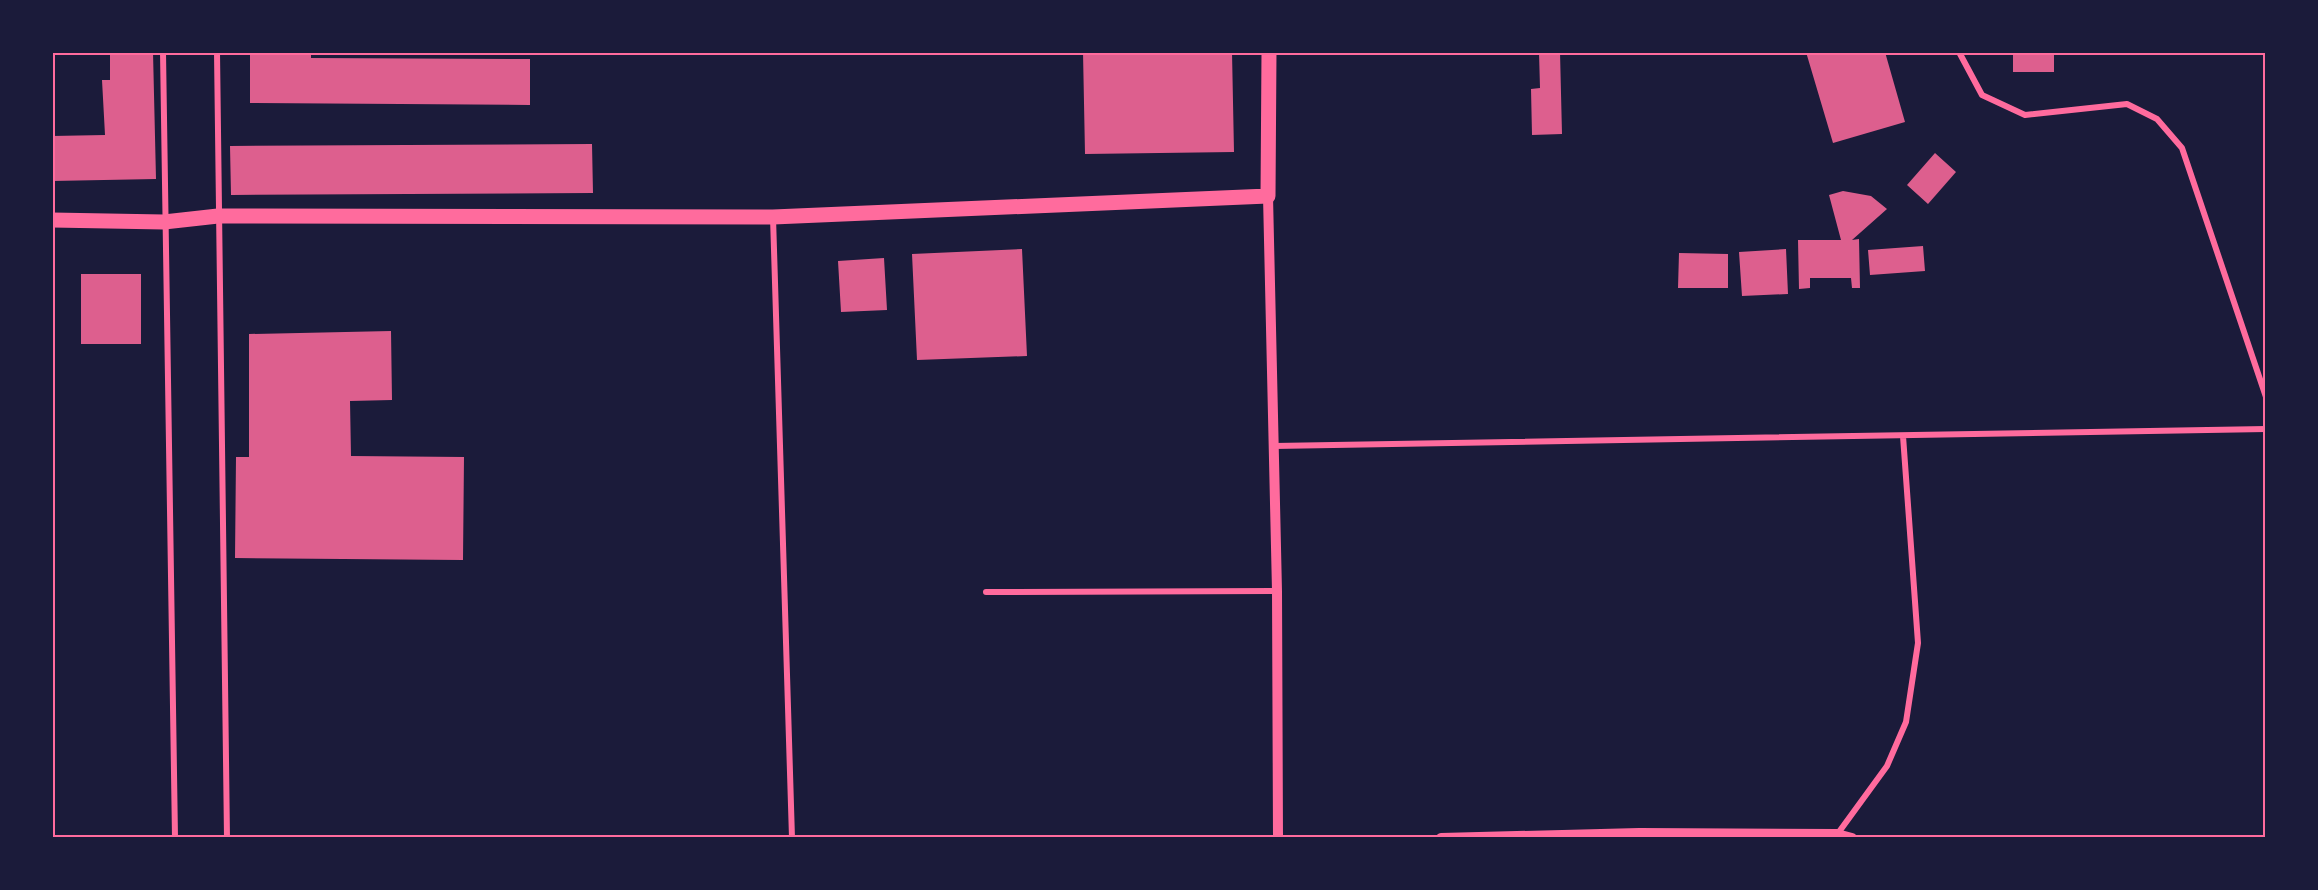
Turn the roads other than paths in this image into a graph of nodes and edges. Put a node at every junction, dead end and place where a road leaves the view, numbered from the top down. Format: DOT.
graph roads {
  1 [pos="163,52"];
  2 [pos="217,52"];
  3 [pos="1269,52"];
  4 [pos="1959,52"];
  5 [pos="1268,196"];
  6 [pos="218,216"];
  7 [pos="772,217"];
  8 [pos="52,220"];
  9 [pos="164,222"];
  10 [pos="2265,397"];
  11 [pos="2265,429"];
  12 [pos="1903,436"];
  13 [pos="1274,446"];
  14 [pos="1277,591"];
  15 [pos="986,592"];
  16 [pos="1835,836"];
  17 [pos="175,837"];
  18 [pos="227,837"];
  19 [pos="792,837"];
  20 [pos="1278,837"];
  21 [pos="1441,837"];
  22 [pos="1852,837"];
  1 -- 9 [label="street"];
  2 -- 6 [label="street"];
  3 -- 5 [label="main road"];
  4 -- 10 [label="street"];
  5 -- 7 [label="main road"];
  5 -- 13 [label="street"];
  6 -- 7 [label="main road"];
  6 -- 9 [label="main road"];
  6 -- 18 [label="street"];
  7 -- 19 [label="street"];
  8 -- 9 [label="main road"];
  9 -- 17 [label="street"];
  11 -- 12 [label="street"];
  12 -- 13 [label="street"];
  12 -- 16 [label="street"];
  13 -- 14 [label="street"];
  14 -- 15 [label="street"];
  14 -- 20 [label="street"];
  16 -- 21 [label="street"];
  16 -- 22 [label="street"];
}
